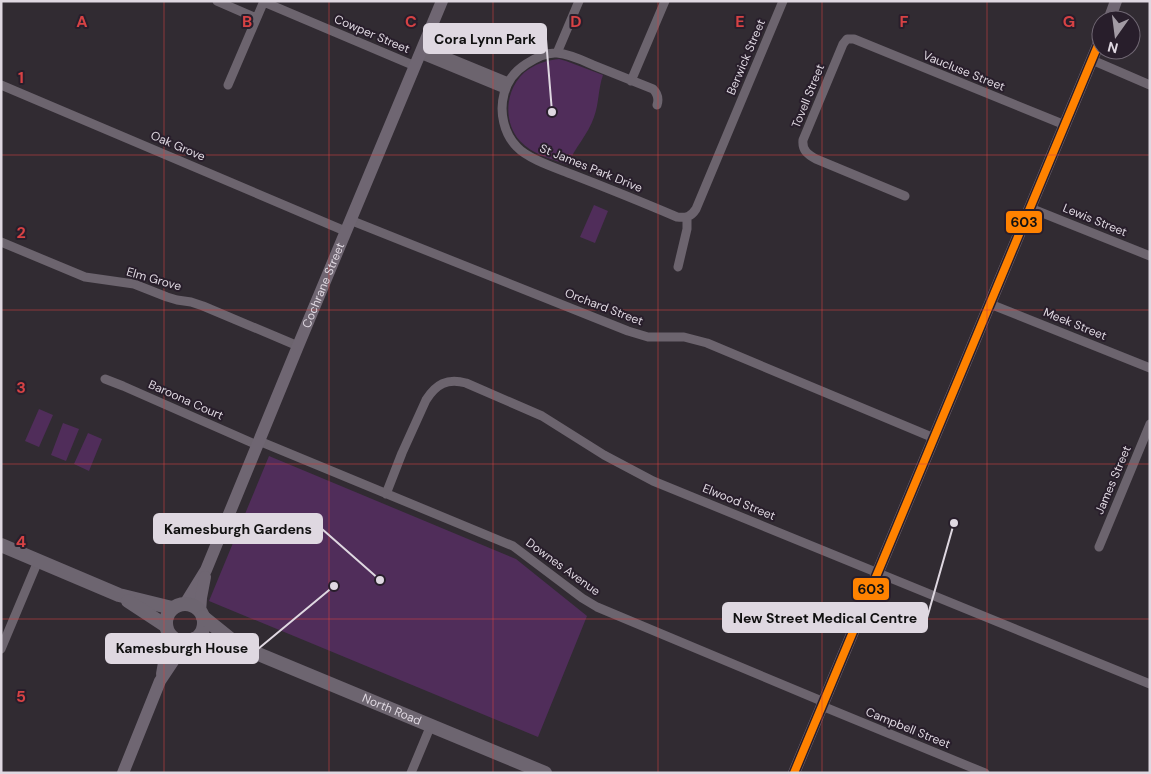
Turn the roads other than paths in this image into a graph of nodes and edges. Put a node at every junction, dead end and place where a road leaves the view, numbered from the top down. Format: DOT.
graph roads {
  1 [pos="217,1"];
  2 [pos="264,1"];
  3 [pos="442,1"];
  4 [pos="579,1"];
  5 [pos="664,1"];
  6 [pos="783,1"];
  7 [pos="256,18"];
  8 [pos="854,39"];
  9 [pos="557,53"];
  10 [pos="419,56"];
  11 [pos="1092,60"];
  12 [pos="631,80"];
  13 [pos="1,85"];
  14 [pos="1150,85"];
  15 [pos="228,86"];
  16 [pos="507,86"];
  17 [pos="657,106"];
  18 [pos="1065,125"];
  19 [pos="905,196"];
  20 [pos="1030,208"];
  21 [pos="688,218"];
  22 [pos="348,225"];
  23 [pos="1,242"];
  24 [pos="1150,256"];
  25 [pos="678,267"];
  26 [pos="990,304"];
  27 [pos="298,346"];
  28 [pos="1150,368"];
  29 [pos="105,379"];
  30 [pos="1150,424"];
  31 [pos="934,438"];
  32 [pos="258,443"];
  33 [pos="386,494"];
  34 [pos="1,545"];
  35 [pos="1098,547"];
  36 [pos="38,561"];
  37 [pos="206,570"];
  38 [pos="878,573"];
  39 [pos="119,595"];
  40 [pos="178,606"];
  41 [pos="202,614"];
  42 [pos="168,630"];
  43 [pos="190,640"];
  44 [pos="239,646"];
  45 [pos="1,649"];
  46 [pos="160,682"];
  47 [pos="1150,684"];
  48 [pos="823,704"];
  49 [pos="431,725"];
  50 [pos="124,772"];
  51 [pos="411,773"];
  52 [pos="545,773"];
  53 [pos="794,773"];
  54 [pos="985,773"];
  1 -- 7 [label="street"];
  2 -- 7 [label="street"];
  2 -- 10 [label="street, Cowper Street"];
  3 -- 10 [label="street, Cochrane Street"];
  4 -- 9 [label="street"];
  5 -- 12 [label="street"];
  6 -- 21 [label="street, Berwick Street"];
  7 -- 15 [label="street"];
  8 -- 18 [label="street, Vaucluse Street"];
  8 -- 19 [label="street, Tovell Street"];
  9 -- 12 [label="street"];
  9 -- 16 [label="street"];
  10 -- 16 [label="street"];
  10 -- 22 [label="street, Cochrane Street"];
  11 -- 14 [label="street"];
  11 -- 18 [label="street"];
  12 -- 17 [label="street"];
  13 -- 22 [label="street, Oak Grove"];
  16 -- 21 [label="street, St James Park Drive"];
  18 -- 20 [label="street"];
  20 -- 24 [label="street, Lewis Street"];
  20 -- 26 [label="street"];
  21 -- 25 [label="street"];
  22 -- 27 [label="street, Cochrane Street"];
  22 -- 31 [label="street, Orchard Street"];
  23 -- 27 [label="street, Elm Grove"];
  26 -- 28 [label="street, Meek Street"];
  26 -- 31 [label="street"];
  27 -- 32 [label="street, Cochrane Street"];
  29 -- 32 [label="street, Baroona Court"];
  30 -- 35 [label="street, James Street"];
  31 -- 38 [label="street"];
  32 -- 33 [label="street, Downes Avenue"];
  32 -- 37 [label="street, Cochrane Street"];
  33 -- 38 [label="street, Elwood Street"];
  33 -- 48 [label="street, Downes Avenue"];
  34 -- 36 [label="main road"];
  36 -- 39 [label="main road"];
  36 -- 45 [label="street"];
  37 -- 40 [label="street, Cochrane Street"];
  37 -- 41 [label="street, Cochrane Street"];
  38 -- 47 [label="street, Elwood Street"];
  38 -- 48 [label="street"];
  39 -- 40 [label="main road"];
  39 -- 42 [label="main road"];
  40 -- 41 [label="main road"];
  40 -- 42 [label="main road"];
  41 -- 43 [label="main road"];
  41 -- 44 [label="main road, North Road"];
  42 -- 43 [label="main road"];
  42 -- 46 [label="street"];
  43 -- 44 [label="main road, North Road"];
  43 -- 46 [label="street"];
  44 -- 49 [label="main road, North Road"];
  46 -- 50 [label="street"];
  48 -- 53 [label="street"];
  48 -- 54 [label="street, Campbell Street"];
  49 -- 51 [label="street"];
  49 -- 52 [label="main road, North Road"];
}
